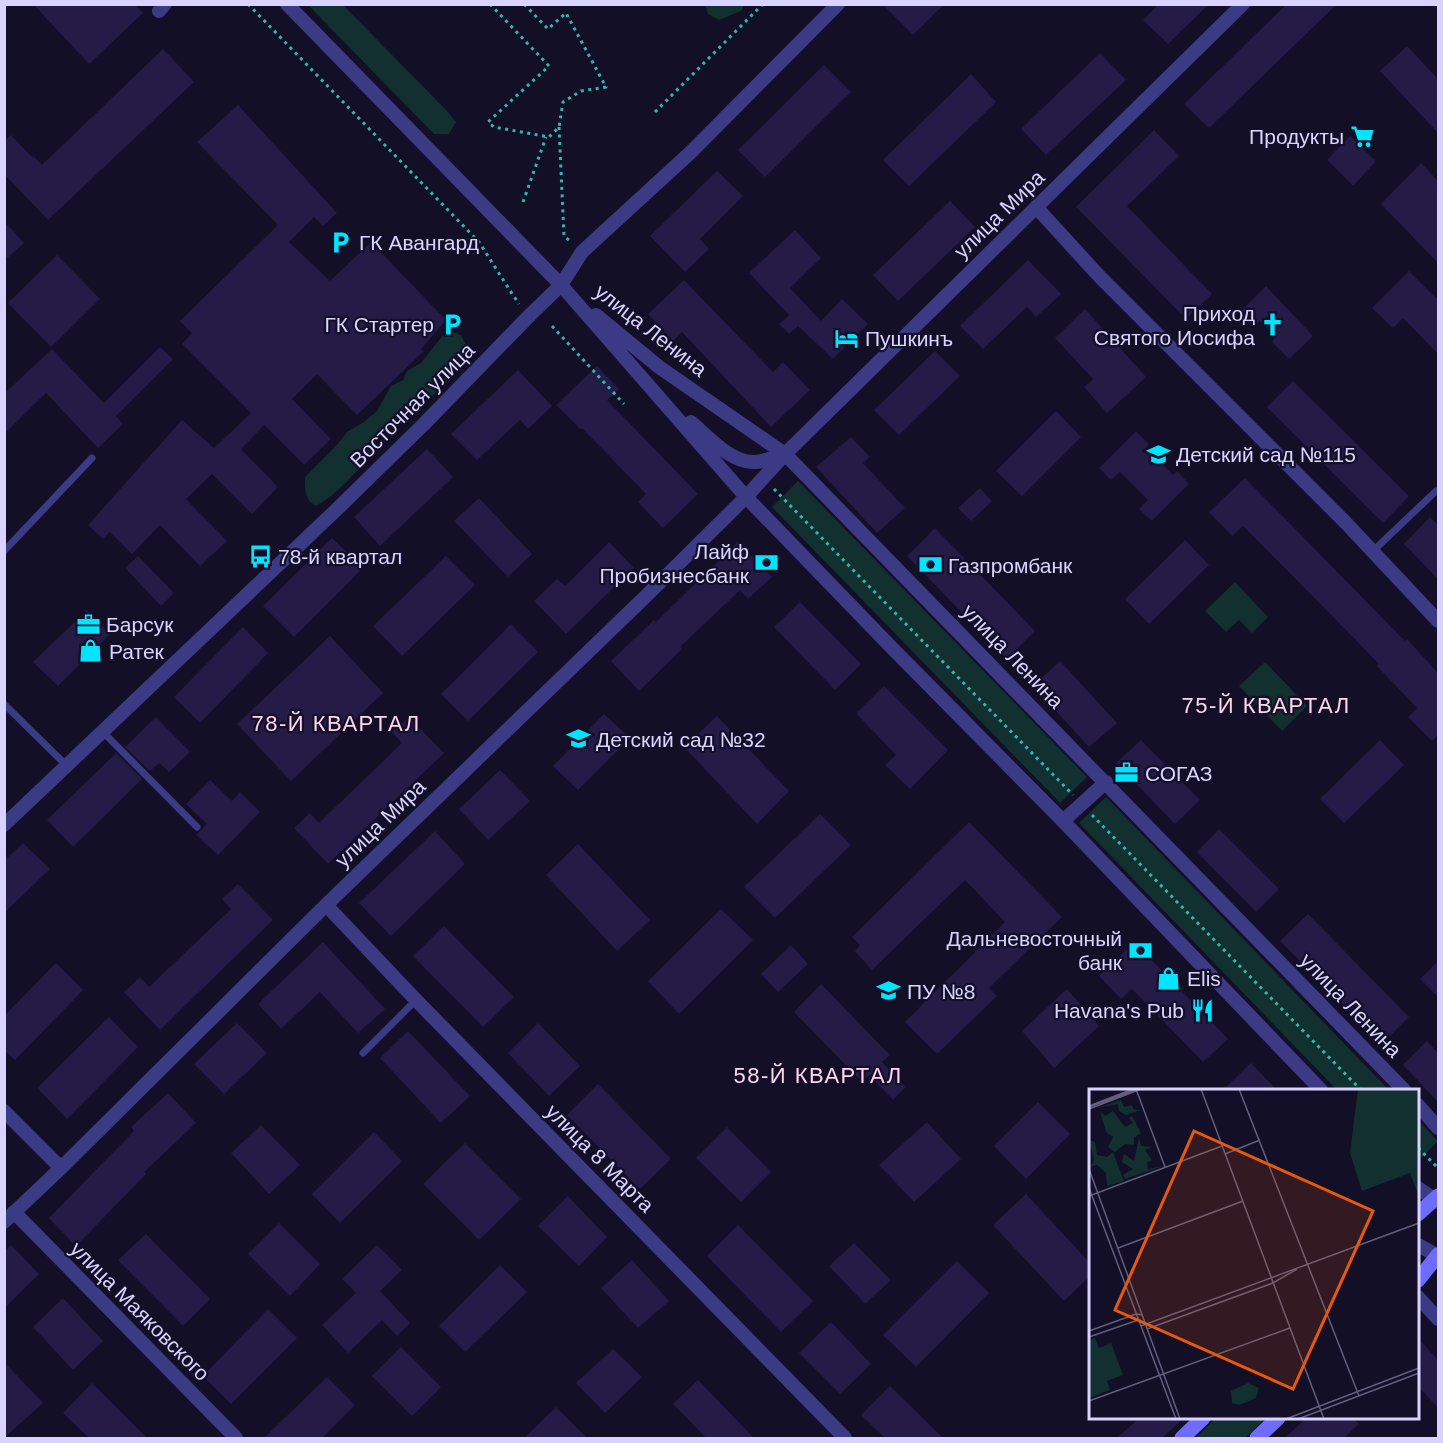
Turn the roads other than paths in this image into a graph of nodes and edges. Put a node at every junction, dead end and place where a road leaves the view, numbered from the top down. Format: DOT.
graph roads {
  1 [pos="287,4"];
  2 [pos="838,4"];
  3 [pos="1243,4"];
  4 [pos="1036,207"];
  5 [pos="561,285"];
  6 [pos="655,391"];
  7 [pos="785,454"];
  8 [pos="92,459"];
  9 [pos="1436,491"];
  10 [pos="746,496"];
  11 [pos="4,551"];
  12 [pos="1373,551"];
  13 [pos="1438,621"];
  14 [pos="4,704"];
  15 [pos="103,732"];
  16 [pos="67,766"];
  17 [pos="1106,782"];
  18 [pos="1063,821"];
  19 [pos="4,825"];
  20 [pos="197,827"];
  21 [pos="326,905"];
  22 [pos="416,1000"];
  23 [pos="363,1053"];
  24 [pos="1320,1089"];
  25 [pos="1403,1089"];
  26 [pos="1419,1106"];
  27 [pos="4,1111"];
  28 [pos="1438,1128"];
  29 [pos="61,1168"];
  30 [pos="1419,1189"];
  31 [pos="1437,1199"];
  32 [pos="1419,1213"];
  33 [pos="9,1217"];
  34 [pos="1419,1246"];
  35 [pos="1438,1256"];
  36 [pos="1419,1279"];
  37 [pos="1419,1298"];
  38 [pos="1438,1319"];
  39 [pos="1202,1419"];
  40 [pos="1277,1419"];
  41 [pos="237,1438"];
  42 [pos="845,1438"];
  43 [pos="1182,1438"];
  44 [pos="1257,1438"];
  1 -- 5 [label="street, улица Ленина"];
  2 -- 5 [label="street, Восточная улица"];
  3 -- 4 [label="street, улица Мира"];
  4 -- 7 [label="street, улица Мира"];
  4 -- 12 [label="street"];
  5 -- 6 [label="street, улица Ленина"];
  5 -- 7 [label="street, улица Ленина"];
  5 -- 15 [label="street, Восточная улица"];
  6 -- 7 [label="street, улица Мира"];
  6 -- 10 [label="street, улица Ленина"];
  7 -- 10 [label="street, улица Мира"];
  7 -- 17 [label="street, улица Ленина"];
  8 -- 11 [label="lane"];
  9 -- 12 [label="lane"];
  10 -- 18 [label="street, улица Ленина"];
  10 -- 21 [label="street, улица Мира"];
  12 -- 13 [label="street"];
  14 -- 16 [label="lane"];
  15 -- 16 [label="street, Восточная улица"];
  15 -- 20 [label="lane"];
  16 -- 19 [label="street, Восточная улица"];
  17 -- 18 [label="street"];
  17 -- 25 [label="street, улица Ленина"];
  18 -- 24 [label="street, улица Ленина"];
  21 -- 22 [label="street, улица 8 Марта"];
  21 -- 29 [label="street, улица Мира"];
  22 -- 23 [label="lane"];
  22 -- 42 [label="street, улица 8 Марта"];
  26 -- 28 [label="street"];
  27 -- 29 [label="street"];
  29 -- 33 [label="street, улица Мира"];
  30 -- 31 [label="street"];
  31 -- 32 [label="street"];
  33 -- 41 [label="street, улица Маяковского"];
  34 -- 35 [label="street"];
  35 -- 36 [label="street"];
  37 -- 38 [label="street"];
  39 -- 43 [label="street"];
  40 -- 44 [label="street"];
}
